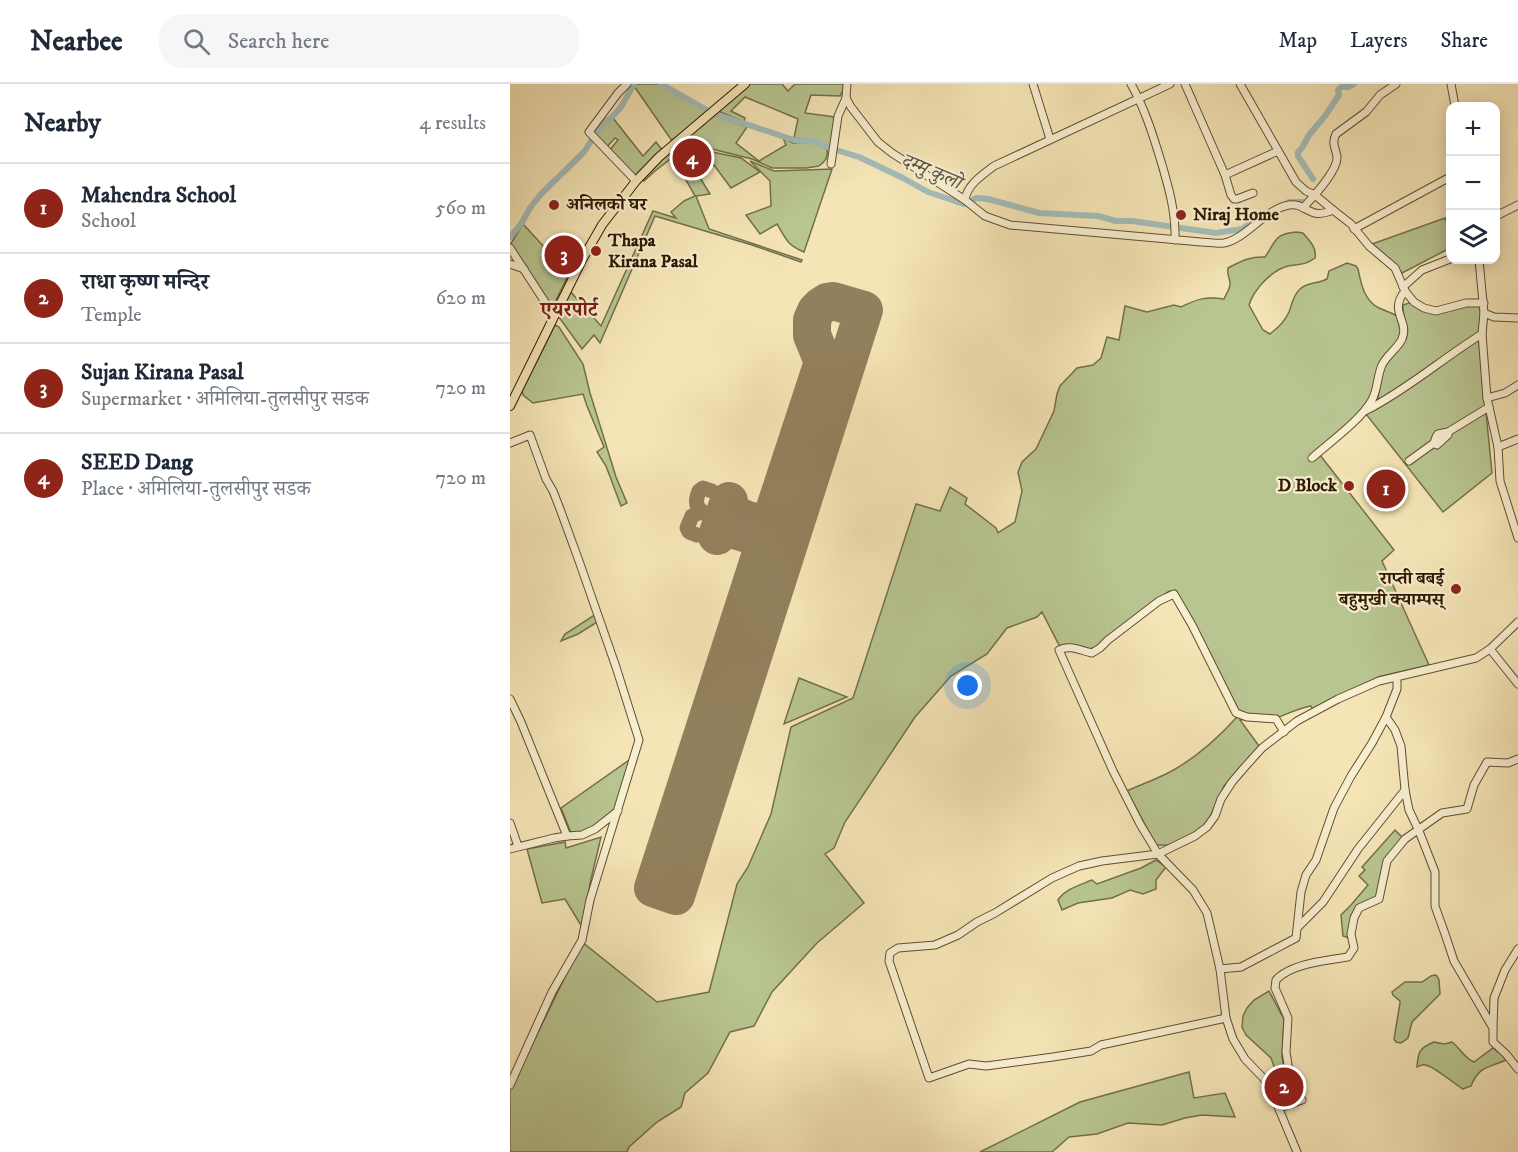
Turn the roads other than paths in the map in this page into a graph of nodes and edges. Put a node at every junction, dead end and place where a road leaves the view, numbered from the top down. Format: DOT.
graph roads {
  1 [pos="627,84"];
  2 [pos="746,84"];
  3 [pos="847,84"];
  4 [pos="1033,84"];
  5 [pos="1131,84"];
  6 [pos="1170,84"];
  7 [pos="1185,84"];
  8 [pos="1240,84"];
  9 [pos="1396,84"];
  10 [pos="1451,84"];
  11 [pos="846,98"];
  12 [pos="1139,98"];
  13 [pos="1454,102"];
  14 [pos="1050,139"];
  15 [pos="1278,151"];
  16 [pos="831,164"];
  17 [pos="1225,175"];
  18 [pos="1446,179"];
  19 [pos="636,181"];
  20 [pos="1253,193"];
  21 [pos="1315,195"];
  22 [pos="965,200"];
  23 [pos="1518,205"];
  24 [pos="1303,208"];
  25 [pos="1333,210"];
  26 [pos="1500,214"];
  27 [pos="1354,229"];
  28 [pos="1175,240"];
  29 [pos="510,248"];
  30 [pos="1446,261"];
  31 [pos="510,264"];
  32 [pos="1479,264"];
  33 [pos="524,269"];
  34 [pos="1404,289"];
  35 [pos="1484,303"];
  36 [pos="1484,313"];
  37 [pos="554,316"];
  38 [pos="1518,318"];
  39 [pos="1482,334"];
  40 [pos="1518,386"];
  41 [pos="1487,398"];
  42 [pos="510,406"];
  43 [pos="1489,407"];
  44 [pos="1365,411"];
  45 [pos="1518,439"];
  46 [pos="510,443"];
  47 [pos="1498,447"];
  48 [pos="1312,458"];
  49 [pos="1409,461"];
  50 [pos="1518,538"];
  51 [pos="1518,622"];
  52 [pos="1490,649"];
  53 [pos="1397,678"];
  54 [pos="1518,684"];
  55 [pos="510,699"];
  56 [pos="1386,717"];
  57 [pos="1284,732"];
  58 [pos="1518,759"];
  59 [pos="1405,790"];
  60 [pos="618,811"];
  61 [pos="510,823"];
  62 [pos="1419,831"];
  63 [pos="567,836"];
  64 [pos="514,848"];
  65 [pos="1158,854"];
  66 [pos="1297,927"];
  67 [pos="1518,949"];
  68 [pos="1220,969"];
  69 [pos="1226,1018"];
  70 [pos="1493,1028"];
  71 [pos="1518,1069"];
  72 [pos="510,1085"];
  73 [pos="1279,1108"];
  74 [pos="1297,1152"];
  1 -- 19 [label="street"];
  2 -- 19 [label="main road"];
  3 -- 11 [label="street"];
  4 -- 14 [label="street"];
  5 -- 12 [label="street"];
  6 -- 12 [label="street"];
  7 -- 17 [label="street"];
  8 -- 15 [label="street"];
  9 -- 21 [label="street"];
  10 -- 13 [label="street"];
  11 -- 16 [label="street"];
  11 -- 22 [label="street"];
  12 -- 14 [label="street"];
  12 -- 28 [label="street"];
  14 -- 22 [label="street"];
  15 -- 17 [label="street"];
  15 -- 21 [label="street"];
  17 -- 20 [label="street"];
  18 -- 27 [label="street"];
  19 -- 37 [label="main road"];
  21 -- 24 [label="street"];
  21 -- 25 [label="street"];
  22 -- 28 [label="street"];
  23 -- 26 [label="street"];
  24 -- 25 [label="street"];
  24 -- 28 [label="street"];
  25 -- 27 [label="street"];
  27 -- 34 [label="street"];
  29 -- 33 [label="street"];
  30 -- 34 [label="street"];
  31 -- 33 [label="street"];
  32 -- 35 [label="street"];
  33 -- 37 [label="street"];
  34 -- 35 [label="street"];
  34 -- 44 [label="street"];
  35 -- 36 [label="street"];
  36 -- 38 [label="street"];
  36 -- 39 [label="street"];
  37 -- 42 [label="main road"];
  39 -- 41 [label="street"];
  39 -- 44 [label="street"];
  40 -- 41 [label="street"];
  41 -- 43 [label="street"];
  43 -- 47 [label="street"];
  43 -- 49 [label="street"];
  44 -- 48 [label="street"];
  45 -- 47 [label="street"];
  46 -- 60 [label="street"];
  47 -- 50 [label="street"];
  51 -- 52 [label="street"];
  52 -- 53 [label="street"];
  52 -- 54 [label="street"];
  53 -- 56 [label="street"];
  53 -- 57 [label="street"];
  55 -- 63 [label="street"];
  56 -- 59 [label="street"];
  56 -- 66 [label="street"];
  57 -- 65 [label="street"];
  57 -- 65 [label="street"];
  58 -- 62 [label="street"];
  59 -- 62 [label="street"];
  59 -- 66 [label="street"];
  60 -- 63 [label="street"];
  60 -- 72 [label="street"];
  61 -- 64 [label="street"];
  62 -- 70 [label="street"];
  62 -- 73 [label="street"];
  63 -- 64 [label="street"];
  65 -- 68 [label="street"];
  65 -- 69 [label="street"];
  66 -- 68 [label="street"];
  67 -- 70 [label="street"];
  68 -- 69 [label="street"];
  69 -- 73 [label="street"];
  70 -- 71 [label="street"];
  73 -- 74 [label="street"];
}
